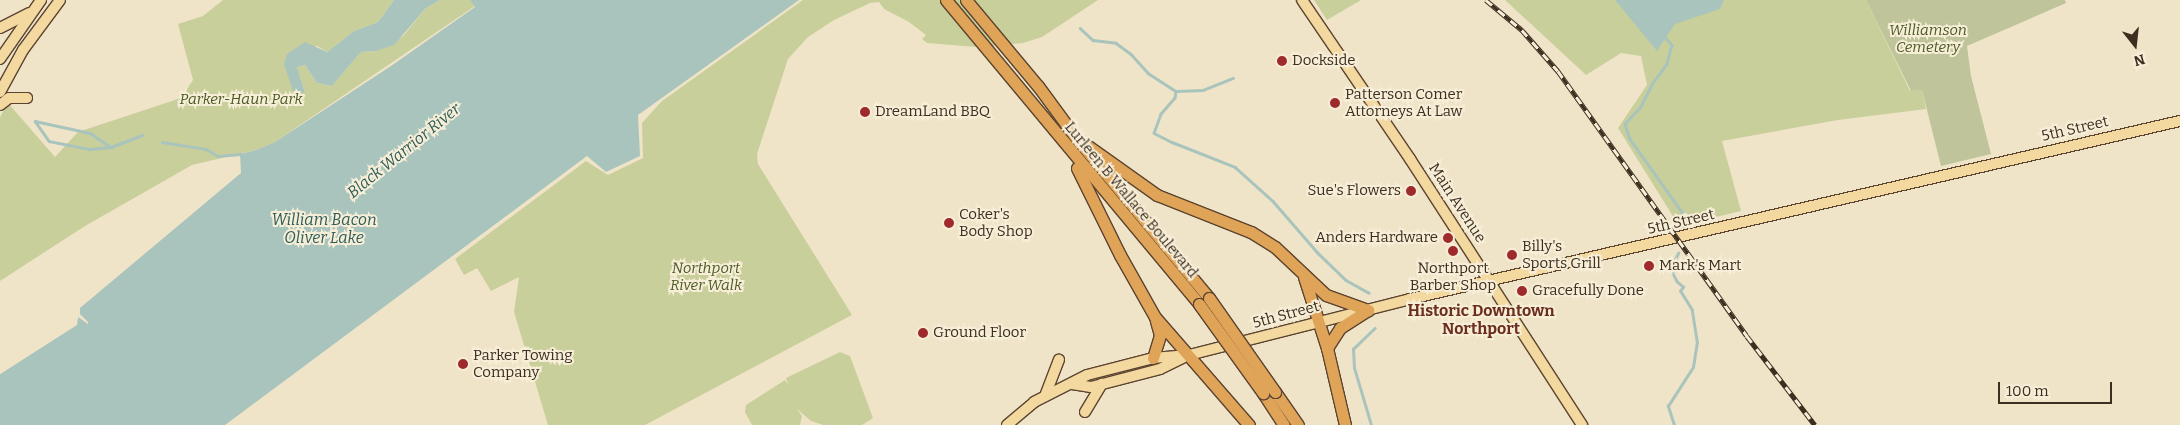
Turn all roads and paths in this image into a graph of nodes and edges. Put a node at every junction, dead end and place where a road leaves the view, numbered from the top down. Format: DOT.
graph roads {
  1 [pos="41,0"];
  2 [pos="60,0"];
  3 [pos="946,0"];
  4 [pos="966,0"];
  5 [pos="1302,0"];
  6 [pos="32,11"];
  7 [pos="0,28"];
  8 [pos="0,59"];
  9 [pos="4,76"];
  10 [pos="0,92"];
  11 [pos="27,98"];
  12 [pos="0,105"];
  13 [pos="2180,121"];
  14 [pos="1077,139"];
  15 [pos="1066,146"];
  16 [pos="1304,277"];
  17 [pos="1490,282"];
  18 [pos="1204,301"];
  19 [pos="1368,310"];
  20 [pos="1155,317"];
  21 [pos="1318,322"];
  22 [pos="1327,348"];
  23 [pos="1189,356"];
  24 [pos="1153,358"];
  25 [pos="1059,360"];
  26 [pos="1072,384"];
  27 [pos="1102,384"];
  28 [pos="1044,396"];
  29 [pos="1085,412"];
  30 [pos="1007,425"];
  31 [pos="1249,425"];
  32 [pos="1284,425"];
  33 [pos="1298,425"];
  34 [pos="1344,425"];
  35 [pos="1582,425"];
  1 -- 6 [label="main road"];
  2 -- 9 [label="main road"];
  3 -- 15 [label="highway, Lurleen B Wallace Boulevard"];
  4 -- 14 [label="highway, Lurleen B Wallace Boulevard"];
  5 -- 17 [label="main road, Main Avenue"];
  6 -- 7 [label="main road"];
  6 -- 8 [label="main road"];
  9 -- 10 [label="main road"];
  11 -- 12 [label="main road"];
  13 -- 17 [label="main road, 5th Street"];
  14 -- 16 [label="highway"];
  14 -- 18 [label="highway, Lurleen B Wallace Boulevard"];
  15 -- 18 [label="highway, Lurleen B Wallace Boulevard"];
  15 -- 20 [label="highway"];
  16 -- 19 [label="highway"];
  16 -- 21 [label="highway"];
  17 -- 19 [label="main road, 5th Street"];
  17 -- 35 [label="main road, Main Avenue"];
  18 -- 32 [label="highway, Lurleen B Wallace Boulevard, bridge"];
  18 -- 33 [label="highway, Lurleen B Wallace Boulevard, bridge"];
  19 -- 21 [label="main road, 5th Street"];
  19 -- 22 [label="highway"];
  20 -- 23 [label="highway"];
  20 -- 24 [label="highway"];
  21 -- 22 [label="highway"];
  21 -- 23 [label="main road, 5th Street"];
  22 -- 34 [label="highway"];
  23 -- 24 [label="main road, 5th Street"];
  23 -- 27 [label="main road, 5th Street"];
  23 -- 31 [label="highway"];
  24 -- 26 [label="main road, 5th Street"];
  25 -- 28 [label="main road"];
  26 -- 27 [label="main road, 5th Street"];
  26 -- 28 [label="main road"];
  27 -- 29 [label="main road"];
  28 -- 30 [label="main road"];
}
